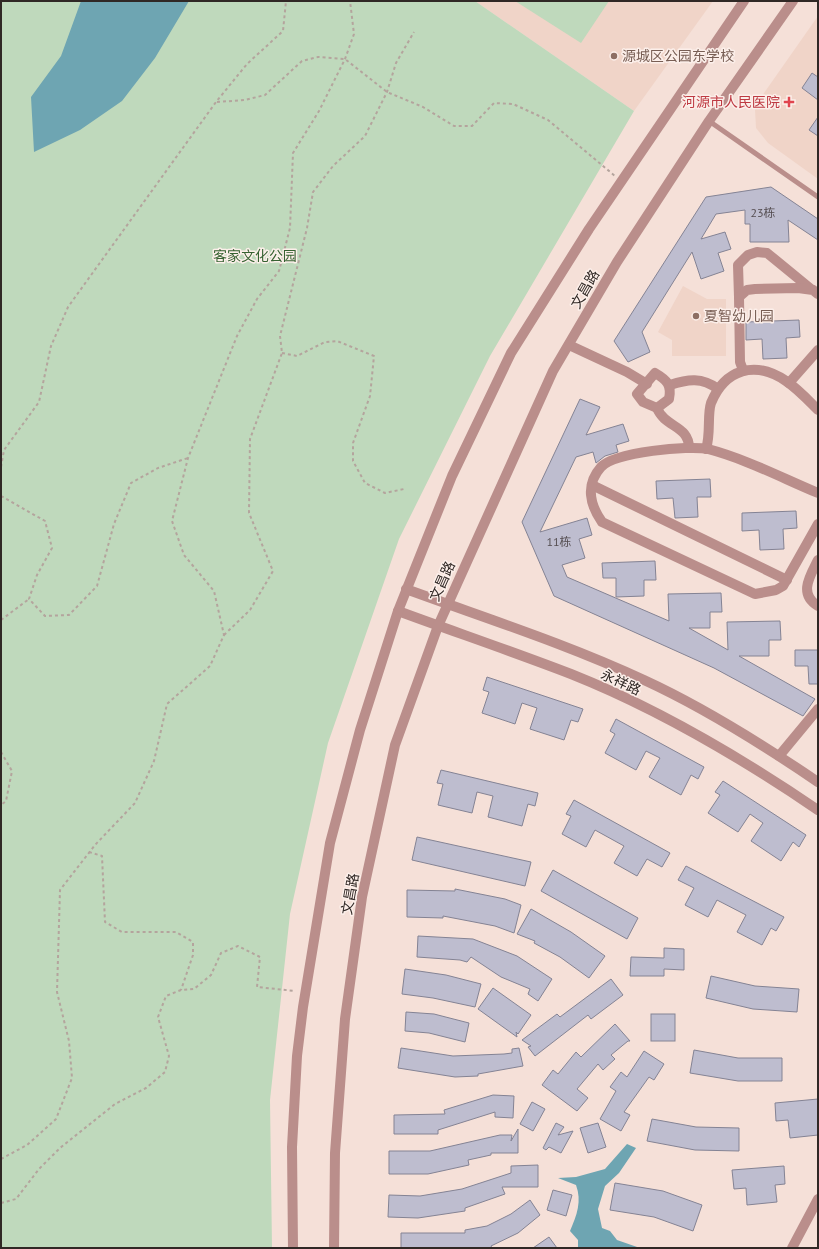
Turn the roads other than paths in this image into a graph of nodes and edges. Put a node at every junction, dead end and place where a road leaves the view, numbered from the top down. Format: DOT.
graph roads {
  1 [pos="744,1"];
  2 [pos="793,1"];
  3 [pos="710,120"];
  4 [pos="818,197"];
  5 [pos="815,292"];
  6 [pos="739,297"];
  7 [pos="569,345"];
  8 [pos="818,350"];
  9 [pos="743,370"];
  10 [pos="789,383"];
  11 [pos="647,384"];
  12 [pos="670,385"];
  13 [pos="718,389"];
  14 [pos="657,408"];
  15 [pos="818,410"];
  16 [pos="689,448"];
  17 [pos="706,449"];
  18 [pos="592,485"];
  19 [pos="818,493"];
  20 [pos="818,524"];
  21 [pos="818,560"];
  22 [pos="787,580"];
  23 [pos="406,589"];
  24 [pos="447,604"];
  25 [pos="818,606"];
  26 [pos="398,611"];
  27 [pos="438,626"];
  28 [pos="818,709"];
  29 [pos="779,756"];
  30 [pos="818,782"];
  31 [pos="818,810"];
  32 [pos="818,1199"];
  33 [pos="293,1248"];
  34 [pos="334,1248"];
  35 [pos="792,1248"];
  1 -- 23 [label="street, 文昌路"];
  2 -- 3 [label="street, 文昌路"];
  3 -- 4 [label="lane"];
  3 -- 7 [label="street, 文昌路"];
  5 -- 6 [label="street"];
  5 -- 6 [label="street"];
  6 -- 9 [label="street"];
  7 -- 11 [label="street"];
  7 -- 24 [label="street, 文昌路"];
  8 -- 10 [label="street"];
  9 -- 10 [label="street"];
  9 -- 13 [label="street"];
  10 -- 15 [label="street"];
  11 -- 12 [label="street"];
  11 -- 14 [label="street"];
  12 -- 13 [label="street"];
  12 -- 14 [label="street"];
  13 -- 17 [label="street"];
  14 -- 16 [label="street"];
  16 -- 17 [label="street"];
  16 -- 18 [label="street"];
  17 -- 19 [label="street"];
  18 -- 22 [label="street"];
  18 -- 22 [label="street"];
  20 -- 22 [label="street"];
  21 -- 25 [label="street"];
  23 -- 24 [label="street, 永祥路"];
  23 -- 26 [label="street, 文昌路"];
  24 -- 27 [label="street, 文昌路"];
  24 -- 29 [label="street, 永祥路"];
  26 -- 27 [label="street, 永祥路"];
  26 -- 33 [label="street, 文昌路"];
  27 -- 31 [label="street, 永祥路"];
  27 -- 34 [label="street, 文昌路"];
  28 -- 29 [label="street"];
  29 -- 30 [label="street, 永祥路"];
  32 -- 35 [label="street"];
}
